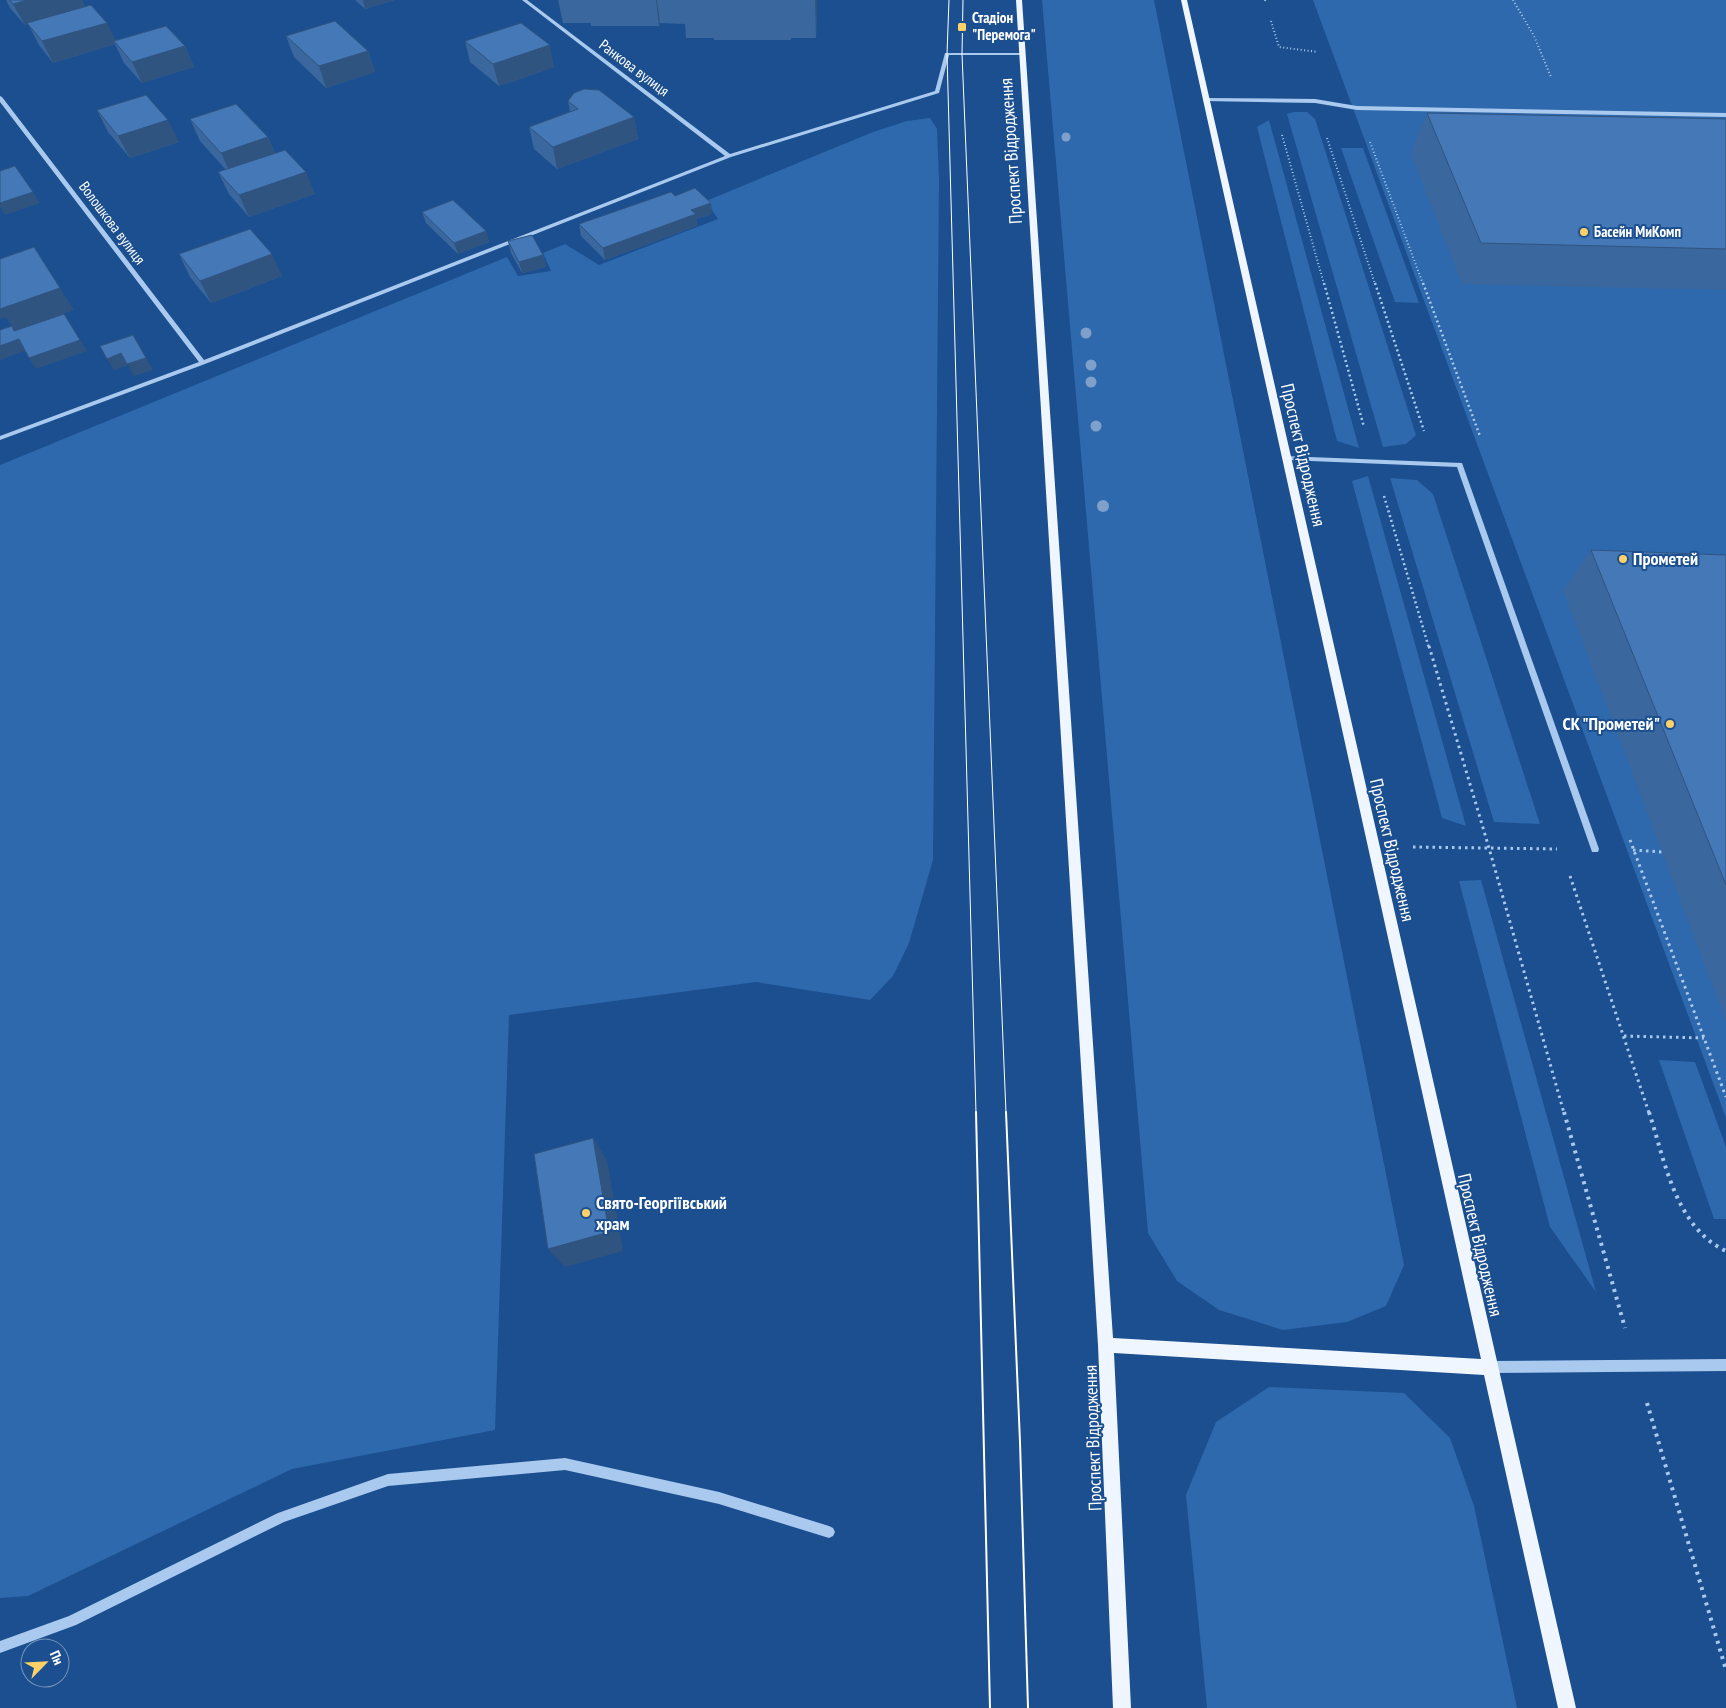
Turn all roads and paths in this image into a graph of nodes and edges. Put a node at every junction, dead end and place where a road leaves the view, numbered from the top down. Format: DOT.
graph roads {
  1 [pos="524,0"];
  2 [pos="1019,0"];
  3 [pos="1184,0"];
  4 [pos="1265,0"];
  5 [pos="1513,0"];
  6 [pos="1266,3"];
  7 [pos="1271,22"];
  8 [pos="1318,52"];
  9 [pos="1023,54"];
  10 [pos="1554,82"];
  11 [pos="0,98"];
  12 [pos="1206,100"];
  13 [pos="1272,100"];
  14 [pos="1726,115"];
  15 [pos="729,156"];
  16 [pos="203,363"];
  17 [pos="0,438"];
  18 [pos="1286,458"];
  19 [pos="1374,462"];
  20 [pos="1373,847"];
  21 [pos="1489,848"];
  22 [pos="1562,849"];
  23 [pos="1595,849"];
  24 [pos="1624,1036"];
  25 [pos="1704,1038"];
  26 [pos="1106,1344"];
  27 [pos="1635,1365"];
  28 [pos="1726,1365"];
  29 [pos="1490,1367"];
  30 [pos="829,1532"];
  31 [pos="0,1647"];
  32 [pos="1726,1670"];
  33 [pos="1122,1708"];
  34 [pos="1567,1708"];
  1 -- 15 [label="street, Ранкова вулиця"];
  2 -- 9 [label="main road, Проспект Відродження"];
  3 -- 12 [label="main road, Проспект Відродження"];
  4 -- 6 [label="path"];
  5 -- 10 [label="path"];
  7 -- 8 [label="path"];
  9 -- 15 [label="street"];
  9 -- 26 [label="main road, Проспект Відродження"];
  11 -- 16 [label="street, Волошкова вулиця"];
  12 -- 13 [label="street"];
  12 -- 18 [label="main road, Проспект Відродження"];
  13 -- 14 [label="street"];
  13 -- 19 [label="path"];
  15 -- 16 [label="street"];
  16 -- 17 [label="street"];
  18 -- 19 [label="street"];
  18 -- 20 [label="main road, Проспект Відродження"];
  19 -- 21 [label="path"];
  19 -- 23 [label="street"];
  20 -- 21 [label="path"];
  20 -- 29 [label="main road, Проспект Відродження"];
  21 -- 22 [label="path"];
  21 -- 27 [label="path"];
  24 -- 25 [label="path"];
  26 -- 29 [label="main road"];
  26 -- 33 [label="main road, Проспект Відродження"];
  27 -- 28 [label="street"];
  27 -- 29 [label="street"];
  27 -- 32 [label="path"];
  29 -- 34 [label="main road, Проспект Відродження"];
  30 -- 31 [label="street"];
}
